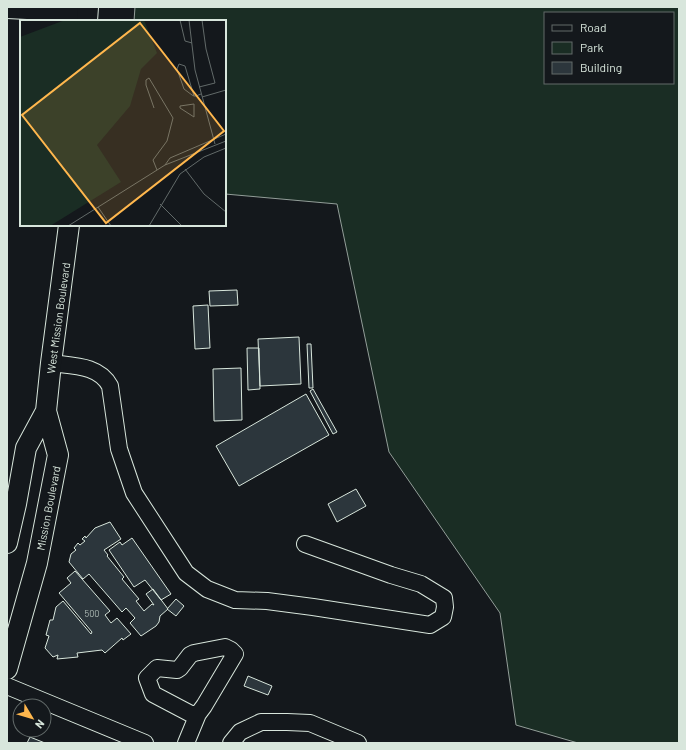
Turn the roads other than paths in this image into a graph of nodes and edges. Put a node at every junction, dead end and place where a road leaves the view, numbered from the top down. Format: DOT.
graph roads {
  1 [pos="7,10"];
  2 [pos="88,14"];
  3 [pos="69,226"];
  4 [pos="51,363"];
  5 [pos="46,411"];
  6 [pos="7,543"];
  7 [pos="305,544"];
  8 [pos="7,669"];
  9 [pos="7,686"];
  10 [pos="198,714"];
  11 [pos="234,742"];
  12 [pos="145,743"];
  13 [pos="186,743"];
  14 [pos="358,743"];
  1 -- 2 [label="street"];
  3 -- 4 [label="main road, West Mission Boulevard"];
  4 -- 5 [label="main road, West Mission Boulevard"];
  4 -- 7 [label="street"];
  5 -- 6 [label="main road"];
  5 -- 8 [label="main road, Mission Boulevard"];
  9 -- 12 [label="street"];
  10 -- 10 [label="street"];
  10 -- 13 [label="street"];
  11 -- 14 [label="street"];
}
